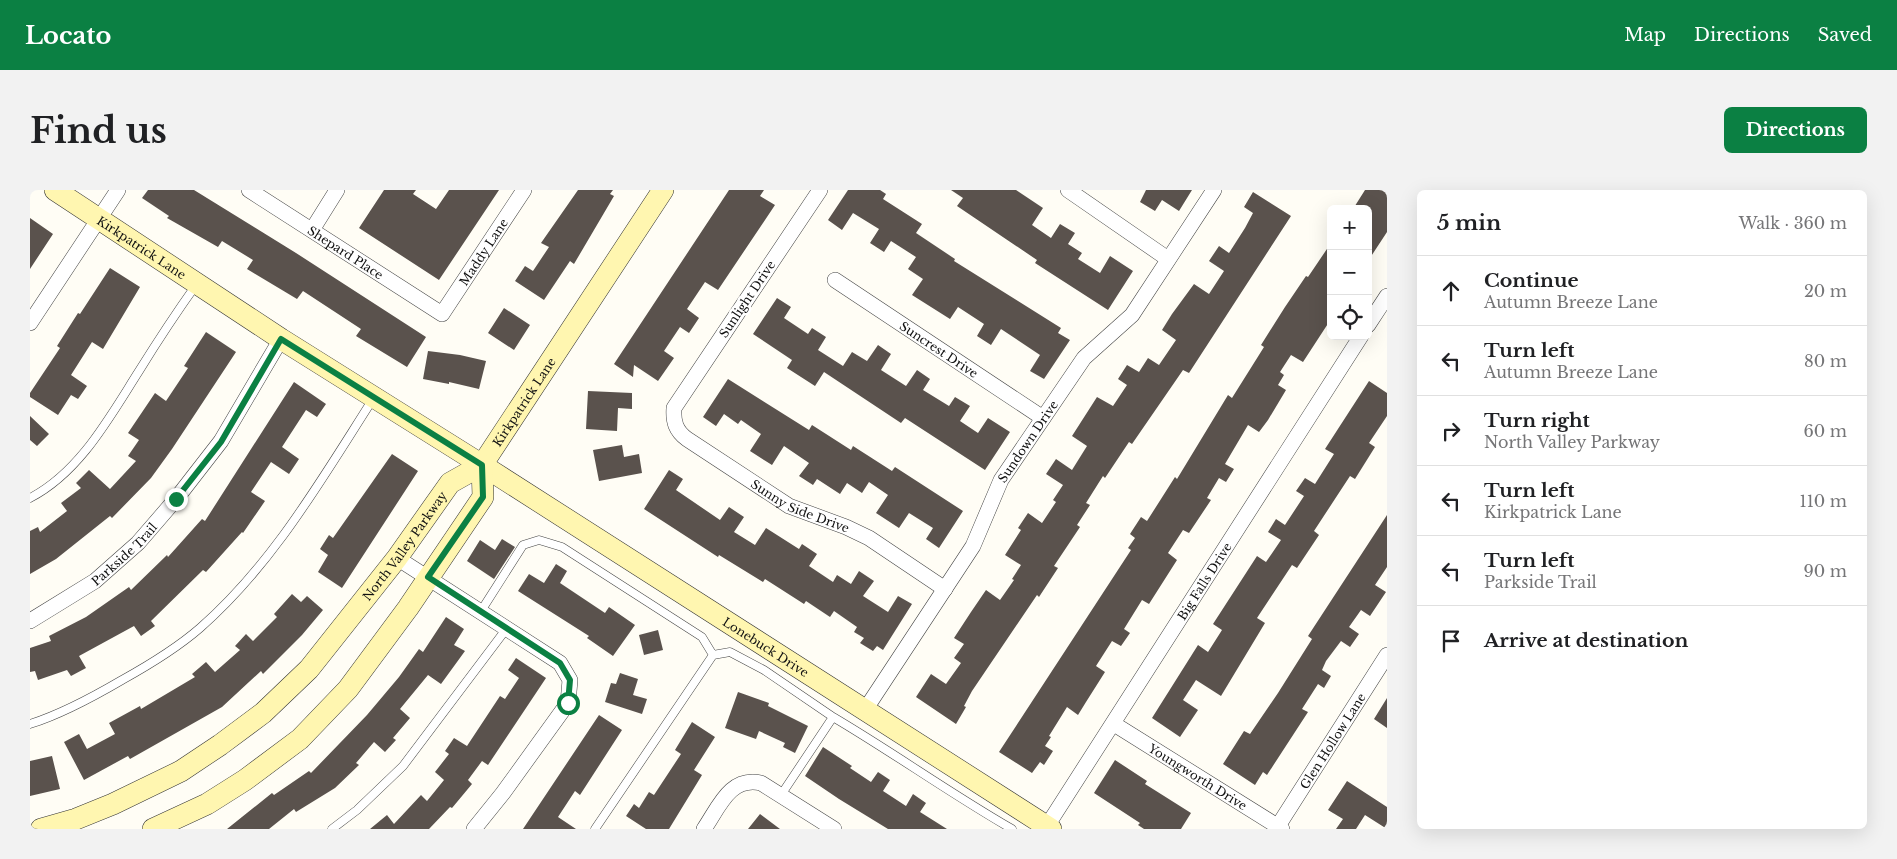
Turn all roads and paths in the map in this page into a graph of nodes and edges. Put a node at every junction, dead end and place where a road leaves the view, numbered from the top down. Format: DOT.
graph roads {
  1 [pos="55,190"];
  2 [pos="118,190"];
  3 [pos="250,190"];
  4 [pos="337,190"];
  5 [pos="524,190"];
  6 [pos="663,190"];
  7 [pos="820,190"];
  8 [pos="1068,190"];
  9 [pos="1214,190"];
  10 [pos="98,219"];
  11 [pos="312,230"];
  12 [pos="1168,259"];
  13 [pos="834,280"];
  14 [pos="196,284"];
  15 [pos="1387,296"];
  16 [pos="442,314"];
  17 [pos="1372,319"];
  18 [pos="30,323"];
  19 [pos="281,339"];
  20 [pos="1358,340"];
  21 [pos="374,398"];
  22 [pos="674,408"];
  23 [pos="1044,418"];
  24 [pos="482,465"];
  25 [pos="30,498"];
  26 [pos="397,558"];
  27 [pos="428,577"];
  28 [pos="945,589"];
  29 [pos="481,611"];
  30 [pos="30,621"];
  31 [pos="507,628"];
  32 [pos="713,655"];
  33 [pos="1387,655"];
  34 [pos="866,710"];
  35 [pos="833,717"];
  36 [pos="30,724"];
  37 [pos="1114,724"];
  38 [pos="781,795"];
  39 [pos="830,828"];
  40 [pos="1049,828"];
  41 [pos="1280,828"];
  42 [pos="41,829"];
  43 [pos="153,829"];
  44 [pos="332,829"];
  45 [pos="474,829"];
  46 [pos="595,829"];
  47 [pos="704,829"];
  48 [pos="1012,829"];
  1 -- 10 [label="street, Kirkpatrick Lane"];
  2 -- 10 [label="street"];
  3 -- 11 [label="street, Shepard Place"];
  4 -- 11 [label="street"];
  5 -- 16 [label="street, Maddy Lane"];
  6 -- 24 [label="street, Kirkpatrick Lane"];
  7 -- 22 [label="street, Sunlight Drive"];
  8 -- 12 [label="street"];
  9 -- 12 [label="street, Sundown Drive"];
  10 -- 14 [label="street, Kirkpatrick Lane"];
  10 -- 18 [label="street"];
  11 -- 16 [label="street, Shepard Place"];
  12 -- 23 [label="street, Sundown Drive"];
  13 -- 23 [label="street, Suncrest Drive"];
  14 -- 19 [label="street, Kirkpatrick Lane"];
  14 -- 25 [label="lane"];
  15 -- 17 [label="street"];
  19 -- 21 [label="street, Kirkpatrick Lane"];
  19 -- 30 [label="street, Parkside Trail"];
  20 -- 37 [label="street, Big Falls Drive"];
  21 -- 24 [label="street, Kirkpatrick Lane"];
  21 -- 36 [label="lane"];
  22 -- 28 [label="street, Sunny Side Drive"];
  23 -- 28 [label="street, Sundown Drive"];
  24 -- 26 [label="street, North Valley Parkway"];
  24 -- 27 [label="street"];
  24 -- 34 [label="street, Lonebuck Drive"];
  26 -- 27 [label="street"];
  26 -- 42 [label="street, North Valley Parkway"];
  27 -- 29 [label="street"];
  27 -- 43 [label="street"];
  28 -- 34 [label="street, Sundown Drive"];
  29 -- 31 [label="street"];
  29 -- 32 [label="lane"];
  31 -- 44 [label="lane"];
  31 -- 45 [label="street"];
  32 -- 35 [label="lane"];
  32 -- 46 [label="lane"];
  33 -- 41 [label="street, Glen Hollow Lane"];
  34 -- 40 [label="street, Lonebuck Drive"];
  35 -- 38 [label="lane"];
  35 -- 48 [label="lane"];
  37 -- 40 [label="street, Big Falls Drive"];
  37 -- 41 [label="street, Youngworth Drive"];
  38 -- 39 [label="street"];
  38 -- 47 [label="street"];
}
